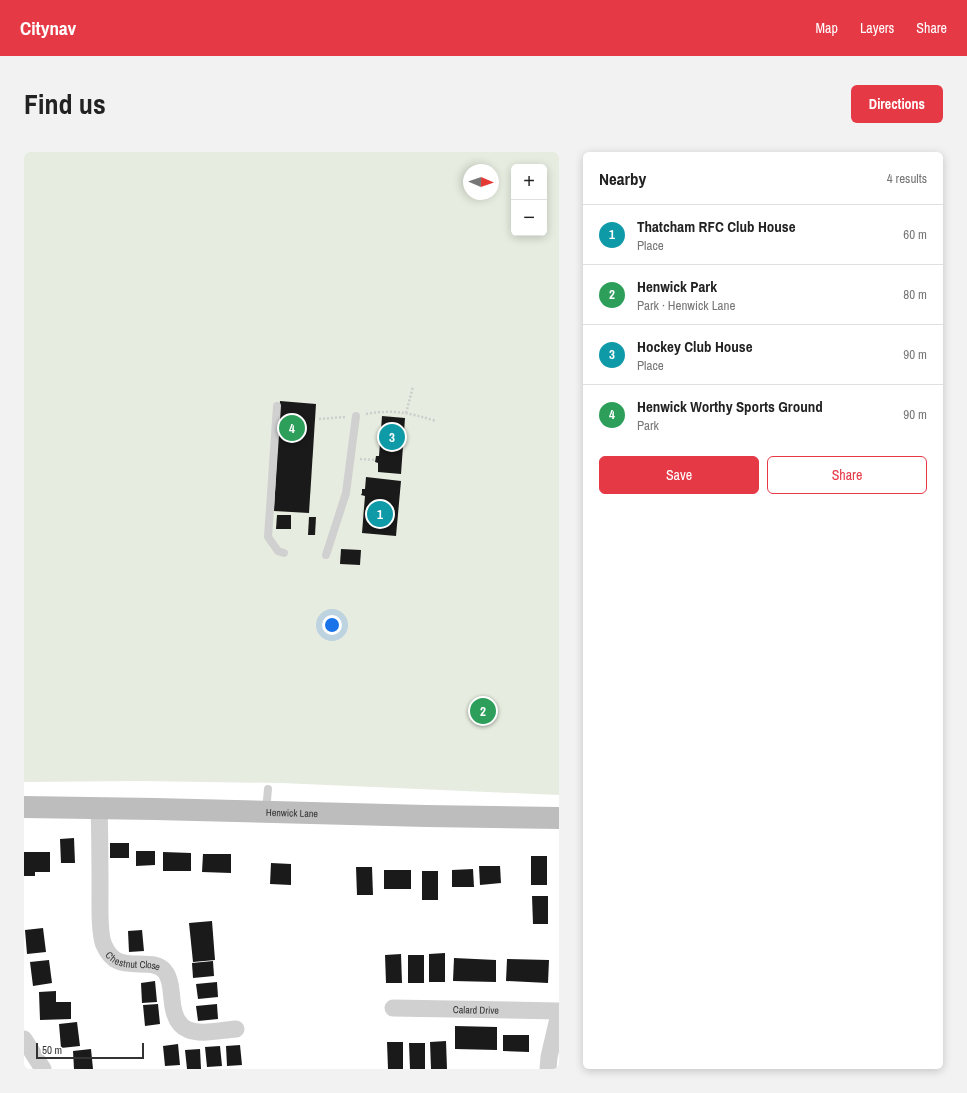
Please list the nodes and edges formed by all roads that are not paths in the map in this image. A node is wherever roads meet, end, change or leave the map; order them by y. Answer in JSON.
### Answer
{"nodes":[{"id":1,"x":277,"y":406,"type":"dead end"},
{"id":2,"x":356,"y":416,"type":"road end"},
{"id":3,"x":284,"y":553,"type":"dead end"},
{"id":4,"x":326,"y":556,"type":"dead end"},
{"id":5,"x":268,"y":789,"type":"dead end"},
{"id":6,"x":24,"y":808,"type":"edge"},
{"id":7,"x":99,"y":808,"type":"junction"},
{"id":8,"x":266,"y":811,"type":"junction"},
{"id":9,"x":559,"y":818,"type":"edge"},
{"id":10,"x":394,"y":1008,"type":"dead end"},
{"id":11,"x":559,"y":1011,"type":"edge"},
{"id":12,"x":559,"y":1014,"type":"edge"},
{"id":13,"x":236,"y":1029,"type":"dead end"},
{"id":14,"x":24,"y":1039,"type":"edge"},
{"id":15,"x":43,"y":1069,"type":"edge"},
{"id":16,"x":548,"y":1069,"type":"edge"}],
"edges":[{"from":1,"to":3,"type":"lane"},
{"from":2,"to":4,"type":"lane"},
{"from":5,"to":8,"type":"lane"},
{"from":6,"to":7,"type":"street","name":"Henwick Lane"},
{"from":7,"to":8,"type":"street","name":"Henwick Lane"},
{"from":7,"to":13,"type":"street","name":"Chestnut Close"},
{"from":8,"to":9,"type":"street","name":"Henwick Lane"},
{"from":10,"to":11,"type":"street","name":"Calard Drive"},
{"from":12,"to":16,"type":"street"},
{"from":14,"to":15,"type":"street"}]}
